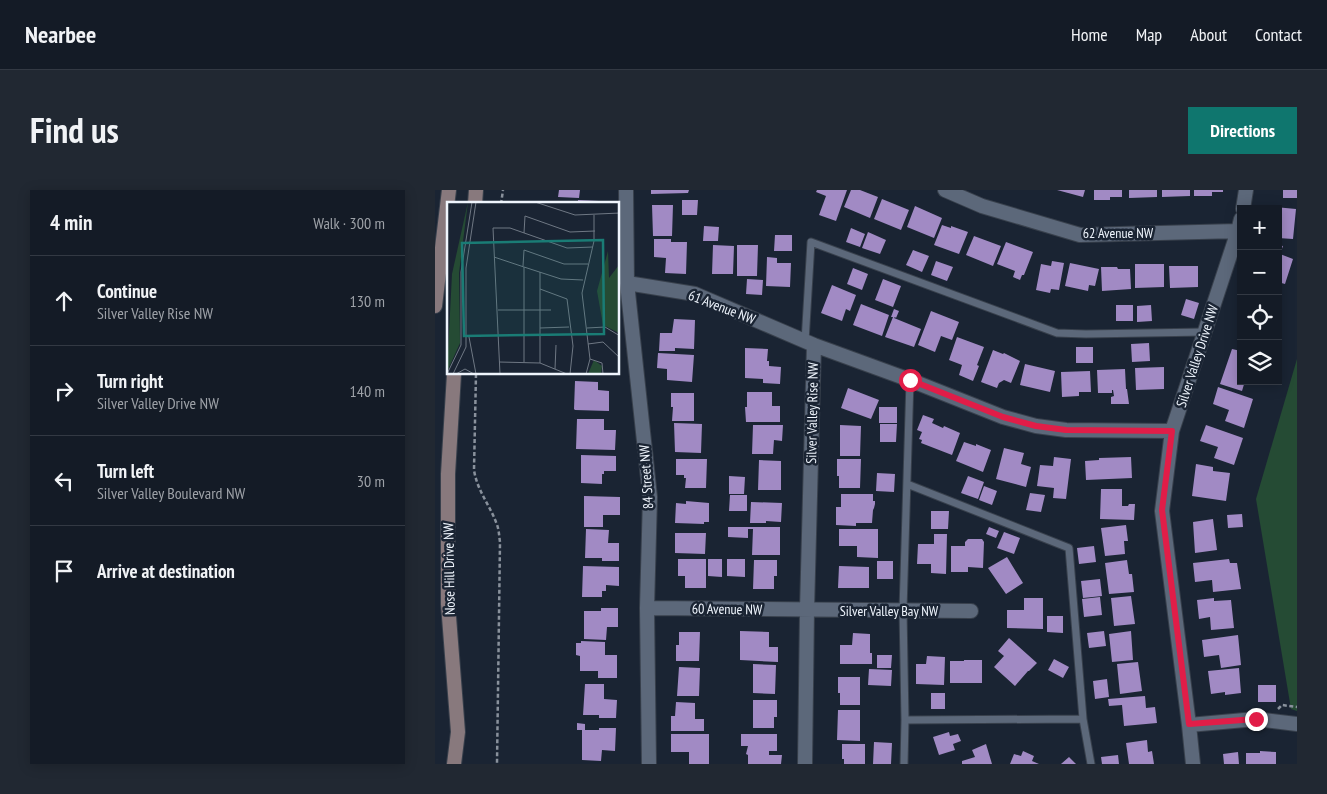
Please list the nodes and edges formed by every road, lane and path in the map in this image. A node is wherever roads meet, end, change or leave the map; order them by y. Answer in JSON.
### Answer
{"nodes":[{"id":1,"x":626,"y":190,"type":"edge"},
{"id":2,"x":945,"y":190,"type":"edge"},
{"id":3,"x":1246,"y":190,"type":"edge"},
{"id":4,"x":1244,"y":205,"type":"edge"},
{"id":5,"x":447,"y":207,"type":"edge"},
{"id":6,"x":1237,"y":225,"type":"edge"},
{"id":7,"x":1237,"y":231,"type":"edge"},
{"id":8,"x":627,"y":283,"type":"junction"},
{"id":9,"x":435,"y":306,"type":"edge"},
{"id":10,"x":1206,"y":332,"type":"junction"},
{"id":11,"x":809,"y":343,"type":"junction"},
{"id":12,"x":454,"y":375,"type":"edge"},
{"id":13,"x":476,"y":375,"type":"edge"},
{"id":14,"x":910,"y":380,"type":"junction"},
{"id":15,"x":1172,"y":431,"type":"junction"},
{"id":16,"x":907,"y":484,"type":"junction"},
{"id":17,"x":647,"y":608,"type":"junction"},
{"id":18,"x":807,"y":610,"type":"junction"},
{"id":19,"x":903,"y":610,"type":"junction"},
{"id":20,"x":971,"y":611,"type":"dead end"},
{"id":21,"x":1297,"y":707,"type":"edge"},
{"id":22,"x":1278,"y":710,"type":"dead end"},
{"id":23,"x":1083,"y":719,"type":"junction"},
{"id":24,"x":905,"y":720,"type":"junction"},
{"id":25,"x":1189,"y":724,"type":"junction"},
{"id":26,"x":1297,"y":724,"type":"edge"},
{"id":27,"x":458,"y":732,"type":"junction"},
{"id":28,"x":454,"y":764,"type":"edge"},
{"id":29,"x":465,"y":764,"type":"edge"},
{"id":30,"x":497,"y":764,"type":"edge"},
{"id":31,"x":649,"y":764,"type":"edge"},
{"id":32,"x":805,"y":764,"type":"edge"},
{"id":33,"x":903,"y":764,"type":"edge"},
{"id":34,"x":1091,"y":764,"type":"edge"},
{"id":35,"x":1193,"y":764,"type":"edge"}],
"edges":[{"from":1,"to":8,"type":"street","name":"84 Street NW"},
{"from":2,"to":6,"type":"street","name":"62 Avenue NW"},
{"from":3,"to":4,"type":"street"},
{"from":5,"to":9,"type":"main road"},
{"from":7,"to":10,"type":"street","name":"Silver Valley Drive NW"},
{"from":8,"to":11,"type":"street","name":"61 Avenue NW"},
{"from":8,"to":17,"type":"street","name":"84 Street NW"},
{"from":10,"to":11,"type":"lane"},
{"from":10,"to":15,"type":"street","name":"Silver Valley Drive NW"},
{"from":11,"to":14,"type":"street","name":"Silver Valley Rise NW"},
{"from":11,"to":18,"type":"street","name":"Silver Valley Rise NW"},
{"from":12,"to":27,"type":"main road","name":"Nose Hill Drive NW"},
{"from":13,"to":30,"type":"path"},
{"from":14,"to":15,"type":"street","name":"Silver Valley Rise NW"},
{"from":14,"to":16,"type":"lane"},
{"from":15,"to":25,"type":"street","name":"Silver Valley Drive NW"},
{"from":16,"to":19,"type":"lane"},
{"from":16,"to":23,"type":"lane"},
{"from":17,"to":18,"type":"street","name":"60 Avenue NW"},
{"from":17,"to":31,"type":"street","name":"84 Street NW"},
{"from":18,"to":19,"type":"street","name":"Silver Valley Bay NW"},
{"from":18,"to":32,"type":"street","name":"Silver Valley Rise NW"},
{"from":19,"to":20,"type":"street","name":"Silver Valley Bay NW"},
{"from":19,"to":24,"type":"lane"},
{"from":21,"to":22,"type":"path"},
{"from":23,"to":24,"type":"lane"},
{"from":23,"to":34,"type":"lane"},
{"from":24,"to":33,"type":"lane"},
{"from":25,"to":26,"type":"street"},
{"from":25,"to":35,"type":"street","name":"Silver Valley Drive NW"},
{"from":27,"to":28,"type":"main road","name":"Nose Hill Drive NW"},
{"from":27,"to":29,"type":"main road"}]}
